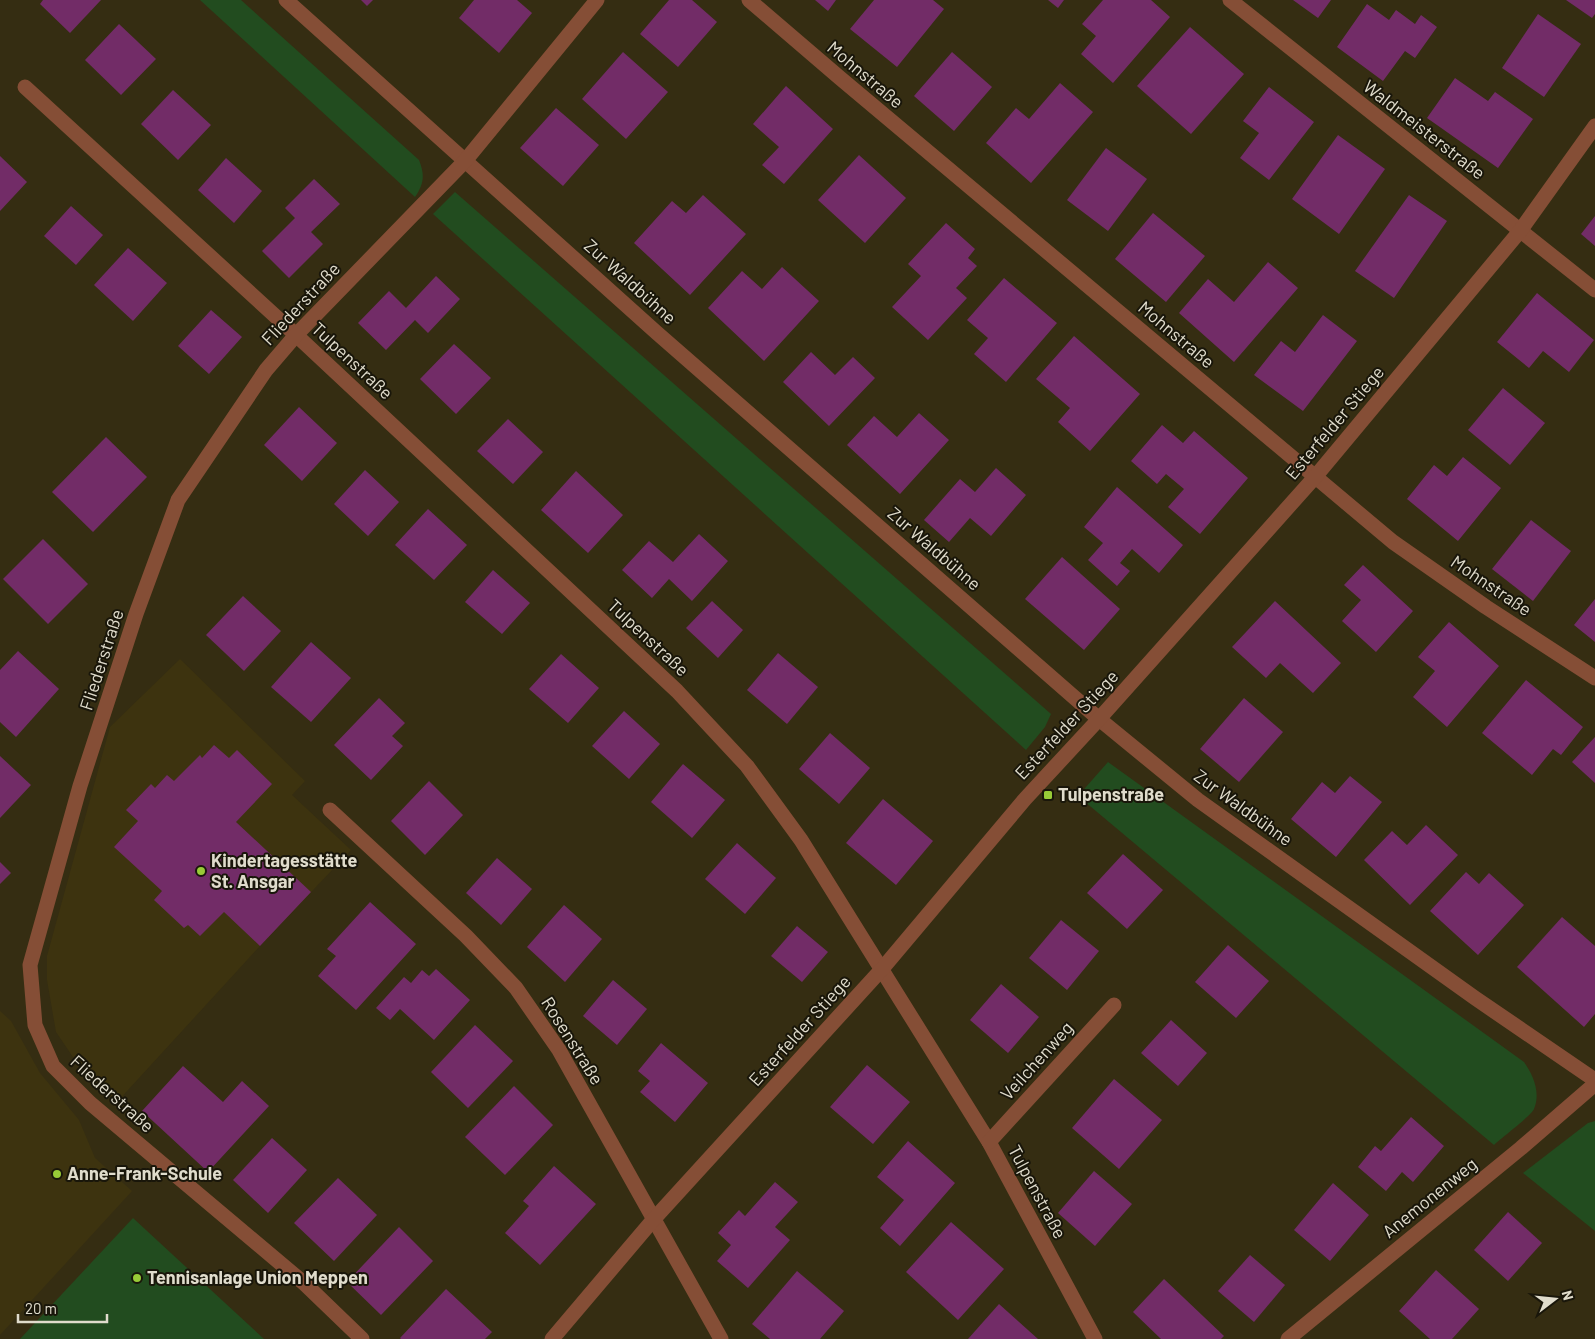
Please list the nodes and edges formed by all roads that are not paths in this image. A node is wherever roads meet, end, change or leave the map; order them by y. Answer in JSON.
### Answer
{"nodes":[{"id":1,"x":286,"y":0,"type":"edge"},
{"id":2,"x":597,"y":0,"type":"edge"},
{"id":3,"x":749,"y":0,"type":"edge"},
{"id":4,"x":1230,"y":0,"type":"edge"},
{"id":5,"x":24,"y":87,"type":"dead end"},
{"id":6,"x":1595,"y":126,"type":"edge"},
{"id":7,"x":465,"y":161,"type":"junction"},
{"id":8,"x":1520,"y":231,"type":"junction"},
{"id":9,"x":1595,"y":290,"type":"edge"},
{"id":10,"x":296,"y":335,"type":"junction"},
{"id":11,"x":1315,"y":476,"type":"junction"},
{"id":12,"x":1595,"y":678,"type":"edge"},
{"id":13,"x":1099,"y":719,"type":"junction"},
{"id":14,"x":330,"y":810,"type":"dead end"},
{"id":15,"x":882,"y":969,"type":"junction"},
{"id":16,"x":1114,"y":1005,"type":"dead end"},
{"id":17,"x":1595,"y":1080,"type":"edge"},
{"id":18,"x":1595,"y":1084,"type":"edge"},
{"id":19,"x":989,"y":1142,"type":"junction"},
{"id":20,"x":653,"y":1220,"type":"junction"},
{"id":21,"x":362,"y":1339,"type":"edge"},
{"id":22,"x":552,"y":1339,"type":"edge"},
{"id":23,"x":721,"y":1339,"type":"edge"},
{"id":24,"x":1094,"y":1339,"type":"edge"},
{"id":25,"x":1288,"y":1339,"type":"edge"}],
"edges":[{"from":1,"to":7,"type":"street","name":"Zur Waldbühne"},
{"from":2,"to":7,"type":"street","name":"Fliederstraße"},
{"from":3,"to":11,"type":"street","name":"Mohnstraße"},
{"from":4,"to":8,"type":"street","name":"Waldmeisterstraße"},
{"from":5,"to":10,"type":"street","name":"Tulpenstraße"},
{"from":6,"to":8,"type":"street","name":"Esterfelder Stiege"},
{"from":7,"to":10,"type":"street","name":"Fliederstraße"},
{"from":7,"to":13,"type":"street","name":"Zur Waldbühne"},
{"from":8,"to":9,"type":"street","name":"Waldmeisterstraße"},
{"from":8,"to":11,"type":"street","name":"Esterfelder Stiege"},
{"from":10,"to":15,"type":"street","name":"Tulpenstraße"},
{"from":10,"to":21,"type":"street","name":"Fliederstraße"},
{"from":11,"to":12,"type":"street","name":"Mohnstraße"},
{"from":11,"to":13,"type":"street","name":"Esterfelder Stiege"},
{"from":13,"to":15,"type":"street","name":"Esterfelder Stiege"},
{"from":13,"to":17,"type":"street","name":"Zur Waldbühne"},
{"from":14,"to":20,"type":"street","name":"Rosenstraße"},
{"from":15,"to":19,"type":"street","name":"Tulpenstraße"},
{"from":15,"to":20,"type":"street","name":"Esterfelder Stiege"},
{"from":16,"to":19,"type":"street","name":"Veilchenweg"},
{"from":18,"to":25,"type":"street","name":"Anemonenweg"},
{"from":19,"to":24,"type":"street","name":"Tulpenstraße"},
{"from":20,"to":22,"type":"street","name":"Esterfelder Stiege"},
{"from":20,"to":23,"type":"street","name":"Rosenstraße"}]}
